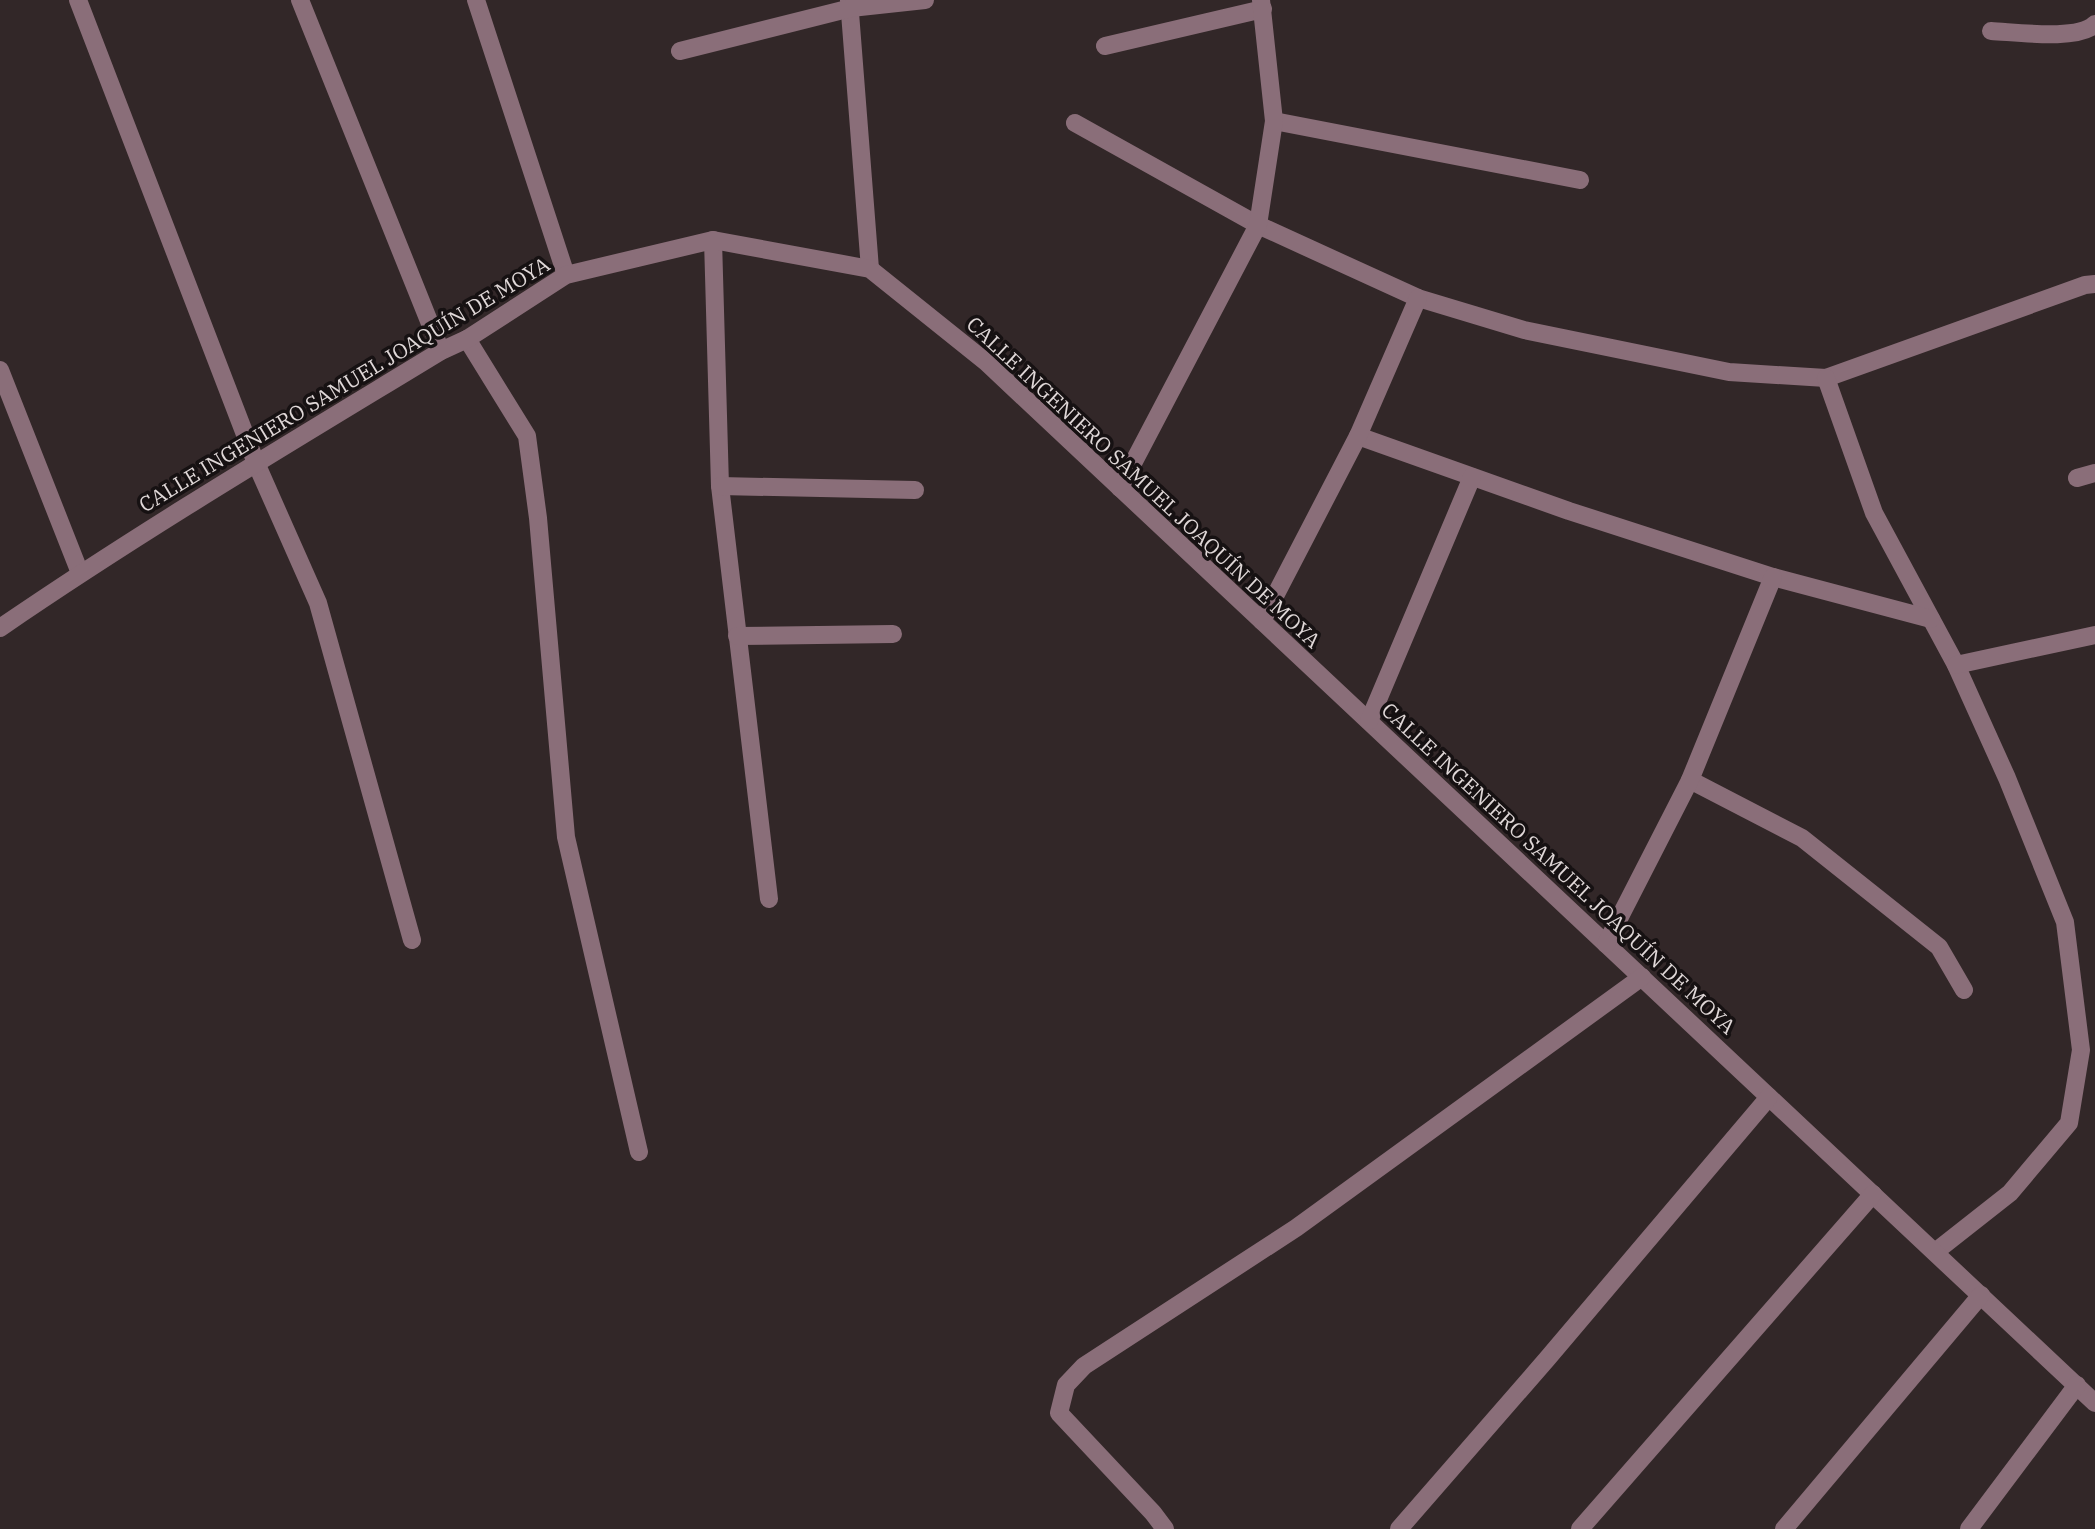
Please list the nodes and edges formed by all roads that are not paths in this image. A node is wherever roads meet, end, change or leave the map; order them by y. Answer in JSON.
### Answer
{"nodes":[{"id":1,"x":78,"y":0,"type":"edge"},
{"id":2,"x":300,"y":0,"type":"edge"},
{"id":3,"x":476,"y":0,"type":"edge"},
{"id":4,"x":925,"y":0,"type":"edge"},
{"id":5,"x":850,"y":4,"type":"edge"},
{"id":6,"x":1262,"y":5,"type":"edge"},
{"id":7,"x":2095,"y":24,"type":"edge"},
{"id":8,"x":1991,"y":31,"type":"dead end"},
{"id":9,"x":1105,"y":46,"type":"dead end"},
{"id":10,"x":680,"y":51,"type":"dead end"},
{"id":11,"x":1274,"y":121,"type":"junction"},
{"id":12,"x":1075,"y":122,"type":"dead end"},
{"id":13,"x":1580,"y":180,"type":"dead end"},
{"id":14,"x":1258,"y":225,"type":"junction"},
{"id":15,"x":713,"y":240,"type":"junction"},
{"id":16,"x":870,"y":269,"type":"junction"},
{"id":17,"x":566,"y":275,"type":"junction"},
{"id":18,"x":2095,"y":284,"type":"edge"},
{"id":19,"x":1418,"y":298,"type":"junction"},
{"id":20,"x":467,"y":339,"type":"junction"},
{"id":21,"x":441,"y":351,"type":"junction"},
{"id":22,"x":0,"y":370,"type":"edge"},
{"id":23,"x":1826,"y":378,"type":"junction"},
{"id":24,"x":1358,"y":436,"type":"junction"},
{"id":25,"x":256,"y":463,"type":"junction"},
{"id":26,"x":2095,"y":473,"type":"edge"},
{"id":27,"x":1472,"y":477,"type":"junction"},
{"id":28,"x":2077,"y":478,"type":"dead end"},
{"id":29,"x":720,"y":486,"type":"junction"},
{"id":30,"x":1120,"y":488,"type":"junction"},
{"id":31,"x":915,"y":490,"type":"dead end"},
{"id":32,"x":80,"y":573,"type":"junction"},
{"id":33,"x":1773,"y":577,"type":"junction"},
{"id":34,"x":1931,"y":619,"type":"junction"},
{"id":35,"x":1262,"y":621,"type":"junction"},
{"id":36,"x":0,"y":628,"type":"edge"},
{"id":37,"x":893,"y":634,"type":"dead end"},
{"id":38,"x":2095,"y":635,"type":"edge"},
{"id":39,"x":737,"y":636,"type":"junction"},
{"id":40,"x":1956,"y":665,"type":"junction"},
{"id":41,"x":1369,"y":721,"type":"junction"},
{"id":42,"x":1690,"y":779,"type":"junction"},
{"id":43,"x":769,"y":899,"type":"dead end"},
{"id":44,"x":412,"y":940,"type":"dead end"},
{"id":45,"x":1606,"y":944,"type":"junction"},
{"id":46,"x":1642,"y":977,"type":"junction"},
{"id":47,"x":1964,"y":990,"type":"dead end"},
{"id":48,"x":1769,"y":1097,"type":"junction"},
{"id":49,"x":639,"y":1152,"type":"dead end"},
{"id":50,"x":1873,"y":1194,"type":"junction"},
{"id":51,"x":1935,"y":1252,"type":"junction"},
{"id":52,"x":1981,"y":1295,"type":"junction"},
{"id":53,"x":2077,"y":1385,"type":"junction"},
{"id":54,"x":2095,"y":1403,"type":"edge"},
{"id":55,"x":1165,"y":1529,"type":"edge"},
{"id":56,"x":1399,"y":1529,"type":"edge"},
{"id":57,"x":1580,"y":1529,"type":"edge"},
{"id":58,"x":1784,"y":1529,"type":"edge"},
{"id":59,"x":1969,"y":1529,"type":"edge"}],
"edges":[{"from":1,"to":25,"type":"street"},
{"from":2,"to":21,"type":"street"},
{"from":3,"to":17,"type":"street"},
{"from":4,"to":5,"type":"street"},
{"from":5,"to":10,"type":"street"},
{"from":5,"to":16,"type":"street"},
{"from":6,"to":9,"type":"street"},
{"from":6,"to":11,"type":"street"},
{"from":7,"to":8,"type":"street"},
{"from":11,"to":13,"type":"street"},
{"from":11,"to":14,"type":"street"},
{"from":12,"to":14,"type":"street"},
{"from":14,"to":19,"type":"street"},
{"from":14,"to":30,"type":"street"},
{"from":15,"to":16,"type":"street","name":"CALLE INGENIERO SAMUEL JOAQUÍN DE MOYA"},
{"from":15,"to":17,"type":"street","name":"CALLE INGENIERO SAMUEL JOAQUÍN DE MOYA"},
{"from":15,"to":29,"type":"street"},
{"from":16,"to":30,"type":"street","name":"CALLE INGENIERO SAMUEL JOAQUÍN DE MOYA"},
{"from":17,"to":20,"type":"street","name":"CALLE INGENIERO SAMUEL JOAQUÍN DE MOYA"},
{"from":18,"to":23,"type":"street"},
{"from":19,"to":23,"type":"street"},
{"from":19,"to":24,"type":"street"},
{"from":20,"to":21,"type":"street","name":"CALLE INGENIERO SAMUEL JOAQUÍN DE MOYA"},
{"from":20,"to":49,"type":"street"},
{"from":21,"to":25,"type":"street","name":"CALLE INGENIERO SAMUEL JOAQUÍN DE MOYA"},
{"from":22,"to":32,"type":"street"},
{"from":23,"to":34,"type":"street"},
{"from":24,"to":27,"type":"street"},
{"from":24,"to":35,"type":"street"},
{"from":25,"to":32,"type":"street","name":"CALLE INGENIERO SAMUEL JOAQUÍN DE MOYA"},
{"from":25,"to":44,"type":"street"},
{"from":26,"to":28,"type":"street"},
{"from":27,"to":33,"type":"street"},
{"from":27,"to":41,"type":"street"},
{"from":29,"to":31,"type":"street"},
{"from":29,"to":39,"type":"street"},
{"from":30,"to":35,"type":"street","name":"CALLE INGENIERO SAMUEL JOAQUÍN DE MOYA"},
{"from":32,"to":36,"type":"street","name":"CALLE INGENIERO SAMUEL JOAQUÍN DE MOYA"},
{"from":33,"to":34,"type":"street"},
{"from":33,"to":42,"type":"street"},
{"from":34,"to":40,"type":"street"},
{"from":35,"to":41,"type":"street","name":"CALLE INGENIERO SAMUEL JOAQUÍN DE MOYA"},
{"from":37,"to":39,"type":"street"},
{"from":38,"to":40,"type":"street"},
{"from":39,"to":43,"type":"street"},
{"from":40,"to":51,"type":"street"},
{"from":41,"to":45,"type":"street","name":"CALLE INGENIERO SAMUEL JOAQUÍN DE MOYA"},
{"from":42,"to":45,"type":"street"},
{"from":42,"to":47,"type":"street"},
{"from":45,"to":46,"type":"street","name":"CALLE INGENIERO SAMUEL JOAQUÍN DE MOYA"},
{"from":46,"to":48,"type":"street","name":"CALLE INGENIERO SAMUEL JOAQUÍN DE MOYA"},
{"from":46,"to":55,"type":"street"},
{"from":48,"to":50,"type":"street","name":"CALLE INGENIERO SAMUEL JOAQUÍN DE MOYA"},
{"from":48,"to":56,"type":"street"},
{"from":50,"to":51,"type":"street","name":"CALLE INGENIERO SAMUEL JOAQUÍN DE MOYA"},
{"from":50,"to":57,"type":"street"},
{"from":51,"to":52,"type":"street","name":"CALLE INGENIERO SAMUEL JOAQUÍN DE MOYA"},
{"from":52,"to":53,"type":"street","name":"CALLE INGENIERO SAMUEL JOAQUÍN DE MOYA"},
{"from":52,"to":58,"type":"street"},
{"from":53,"to":54,"type":"street","name":"CALLE INGENIERO SAMUEL JOAQUÍN DE MOYA"},
{"from":53,"to":59,"type":"street"}]}
